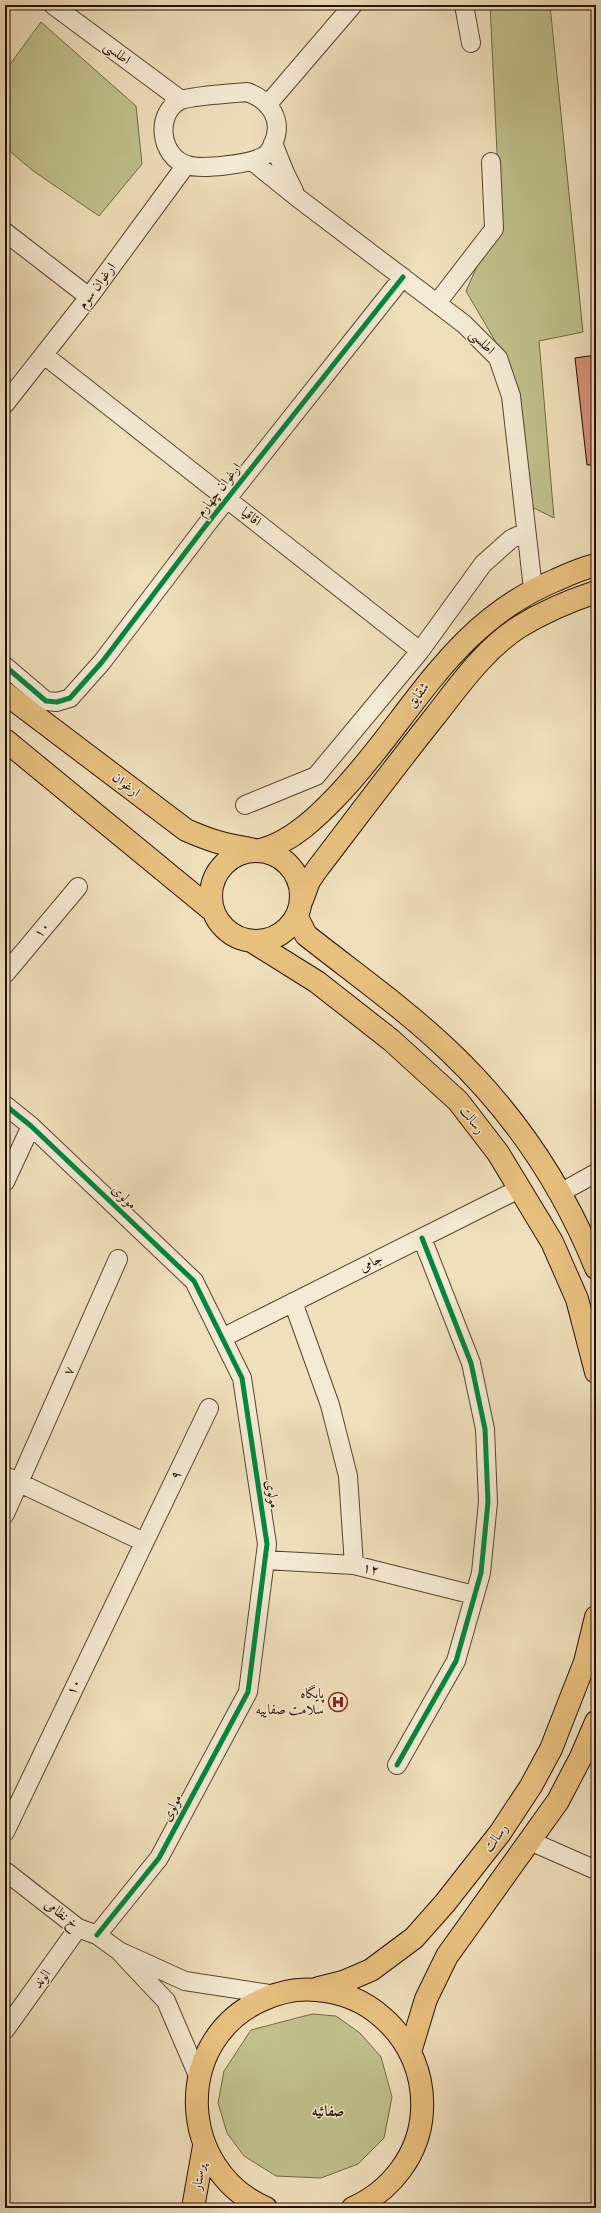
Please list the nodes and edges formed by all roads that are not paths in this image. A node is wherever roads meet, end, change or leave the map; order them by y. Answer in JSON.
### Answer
{"nodes":[{"id":1,"x":53,"y":5,"type":"edge"},
{"id":2,"x":353,"y":5,"type":"edge"},
{"id":3,"x":464,"y":5,"type":"edge"},
{"id":4,"x":471,"y":43,"type":"dead end"},
{"id":5,"x":182,"y":100,"type":"junction"},
{"id":6,"x":268,"y":104,"type":"junction"},
{"id":7,"x":273,"y":143,"type":"junction"},
{"id":8,"x":252,"y":161,"type":"junction"},
{"id":9,"x":491,"y":162,"type":"dead end"},
{"id":10,"x":186,"y":165,"type":"junction"},
{"id":11,"x":298,"y":198,"type":"junction"},
{"id":12,"x":5,"y":232,"type":"edge"},
{"id":13,"x":403,"y":277,"type":"junction"},
{"id":14,"x":89,"y":298,"type":"junction"},
{"id":15,"x":437,"y":303,"type":"junction"},
{"id":16,"x":44,"y":355,"type":"junction"},
{"id":17,"x":5,"y":404,"type":"edge"},
{"id":18,"x":227,"y":498,"type":"junction"},
{"id":19,"x":526,"y":532,"type":"junction"},
{"id":20,"x":596,"y":565,"type":"edge"},
{"id":21,"x":533,"y":589,"type":"junction"},
{"id":22,"x":596,"y":592,"type":"edge"},
{"id":23,"x":420,"y":650,"type":"junction"},
{"id":24,"x":5,"y":666,"type":"edge"},
{"id":25,"x":5,"y":693,"type":"edge"},
{"id":26,"x":8,"y":748,"type":"edge"},
{"id":27,"x":245,"y":805,"type":"dead end"},
{"id":28,"x":260,"y":850,"type":"junction"},
{"id":29,"x":78,"y":887,"type":"dead end"},
{"id":30,"x":300,"y":909,"type":"junction"},
{"id":31,"x":213,"y":911,"type":"junction"},
{"id":32,"x":253,"y":942,"type":"junction"},
{"id":33,"x":5,"y":974,"type":"edge"},
{"id":34,"x":5,"y":1105,"type":"edge"},
{"id":35,"x":31,"y":1126,"type":"junction"},
{"id":36,"x":596,"y":1173,"type":"edge"},
{"id":37,"x":5,"y":1182,"type":"edge"},
{"id":38,"x":521,"y":1188,"type":"junction"},
{"id":39,"x":560,"y":1193,"type":"junction"},
{"id":40,"x":422,"y":1238,"type":"junction"},
{"id":41,"x":118,"y":1259,"type":"dead end"},
{"id":42,"x":596,"y":1268,"type":"edge"},
{"id":43,"x":293,"y":1302,"type":"junction"},
{"id":44,"x":222,"y":1338,"type":"junction"},
{"id":45,"x":596,"y":1372,"type":"edge"},
{"id":46,"x":208,"y":1408,"type":"dead end"},
{"id":47,"x":12,"y":1479,"type":"edge"},
{"id":48,"x":5,"y":1514,"type":"edge"},
{"id":49,"x":144,"y":1542,"type":"junction"},
{"id":50,"x":266,"y":1560,"type":"junction"},
{"id":51,"x":354,"y":1565,"type":"junction"},
{"id":52,"x":474,"y":1595,"type":"junction"},
{"id":53,"x":596,"y":1617,"type":"edge"},
{"id":54,"x":596,"y":1722,"type":"edge"},
{"id":55,"x":398,"y":1765,"type":"dead end"},
{"id":56,"x":5,"y":1832,"type":"edge"},
{"id":57,"x":530,"y":1841,"type":"junction"},
{"id":58,"x":596,"y":1870,"type":"edge"},
{"id":59,"x":5,"y":1871,"type":"edge"},
{"id":60,"x":78,"y":1928,"type":"junction"},
{"id":61,"x":98,"y":1935,"type":"junction"},
{"id":62,"x":119,"y":1951,"type":"junction"},
{"id":63,"x":313,"y":1990,"type":"junction"},
{"id":64,"x":276,"y":1995,"type":"junction"},
{"id":65,"x":5,"y":2030,"type":"edge"},
{"id":66,"x":410,"y":2052,"type":"junction"},
{"id":67,"x":199,"y":2078,"type":"junction"},
{"id":68,"x":204,"y":2146,"type":"junction"},
{"id":69,"x":193,"y":2208,"type":"edge"},
{"id":70,"x":266,"y":2208,"type":"edge"},
{"id":71,"x":353,"y":2208,"type":"edge"}],
"edges":[{"from":1,"to":5,"type":"street","name":"اطلسی"},
{"from":2,"to":6,"type":"street"},
{"from":3,"to":4,"type":"street"},
{"from":5,"to":6,"type":"street"},
{"from":5,"to":10,"type":"street"},
{"from":6,"to":7,"type":"street"},
{"from":7,"to":8,"type":"street"},
{"from":7,"to":11,"type":"street"},
{"from":8,"to":10,"type":"street"},
{"from":8,"to":11,"type":"street","name":"اطلسی"},
{"from":9,"to":15,"type":"street"},
{"from":10,"to":14,"type":"street","name":"ارغوان سوم"},
{"from":11,"to":13,"type":"street","name":"اطلسی"},
{"from":12,"to":14,"type":"street"},
{"from":13,"to":15,"type":"street","name":"اطلسی"},
{"from":13,"to":18,"type":"street","name":"ارغوان چهارم"},
{"from":14,"to":16,"type":"street","name":"ارغوان سوم"},
{"from":15,"to":19,"type":"street","name":"اطلسی"},
{"from":16,"to":17,"type":"street","name":"ارغوان سوم"},
{"from":16,"to":18,"type":"street","name":"اقاقیا"},
{"from":18,"to":23,"type":"street","name":"اقاقیا"},
{"from":18,"to":24,"type":"street","name":"ارغوان چهارم"},
{"from":19,"to":21,"type":"street","name":"اطلسی"},
{"from":19,"to":23,"type":"street"},
{"from":20,"to":21,"type":"main road","name":"شقایق"},
{"from":21,"to":28,"type":"main road","name":"شقایق"},
{"from":22,"to":30,"type":"main road","name":"شقایق"},
{"from":23,"to":27,"type":"street"},
{"from":25,"to":28,"type":"main road","name":"ارغوان"},
{"from":26,"to":31,"type":"main road"},
{"from":28,"to":30,"type":"main road"},
{"from":28,"to":31,"type":"main road"},
{"from":29,"to":33,"type":"street","name":"۱۰"},
{"from":30,"to":32,"type":"main road"},
{"from":30,"to":39,"type":"main road"},
{"from":31,"to":32,"type":"main road"},
{"from":32,"to":38,"type":"main road","name":"رسالت"},
{"from":34,"to":35,"type":"street","name":"مولوی"},
{"from":35,"to":37,"type":"street"},
{"from":35,"to":44,"type":"street","name":"مولوی"},
{"from":36,"to":39,"type":"street"},
{"from":38,"to":40,"type":"street","name":"جامی"},
{"from":38,"to":45,"type":"main road","name":"رسالت"},
{"from":39,"to":42,"type":"main road"},
{"from":40,"to":43,"type":"street","name":"جامی"},
{"from":40,"to":52,"type":"street"},
{"from":41,"to":47,"type":"street","name":"۷"},
{"from":43,"to":44,"type":"street","name":"جامی"},
{"from":43,"to":51,"type":"street"},
{"from":44,"to":50,"type":"street","name":"مولوی"},
{"from":46,"to":49,"type":"street","name":"۹"},
{"from":47,"to":48,"type":"street","name":"۷"},
{"from":47,"to":49,"type":"street"},
{"from":49,"to":56,"type":"street","name":"۱۰"},
{"from":50,"to":51,"type":"street","name":"۱۲"},
{"from":50,"to":61,"type":"street","name":"مولوی"},
{"from":51,"to":52,"type":"street","name":"۱۲"},
{"from":52,"to":55,"type":"street"},
{"from":53,"to":63,"type":"main road","name":"رسالت"},
{"from":54,"to":57,"type":"main road","name":"رسالت"},
{"from":57,"to":58,"type":"street"},
{"from":57,"to":66,"type":"main road","name":"رسالت"},
{"from":59,"to":60,"type":"street","name":"خ نظامی"},
{"from":60,"to":61,"type":"street","name":"خ نظامی"},
{"from":60,"to":65,"type":"street","name":"الوند"},
{"from":61,"to":62,"type":"street","name":"خ نظامی"},
{"from":62,"to":64,"type":"street"},
{"from":62,"to":67,"type":"street"},
{"from":63,"to":64,"type":"main road"},
{"from":63,"to":66,"type":"main road"},
{"from":64,"to":67,"type":"main road"},
{"from":66,"to":71,"type":"main road"},
{"from":67,"to":68,"type":"main road"},
{"from":68,"to":69,"type":"main road","name":"پرستار"},
{"from":68,"to":70,"type":"main road"}]}
